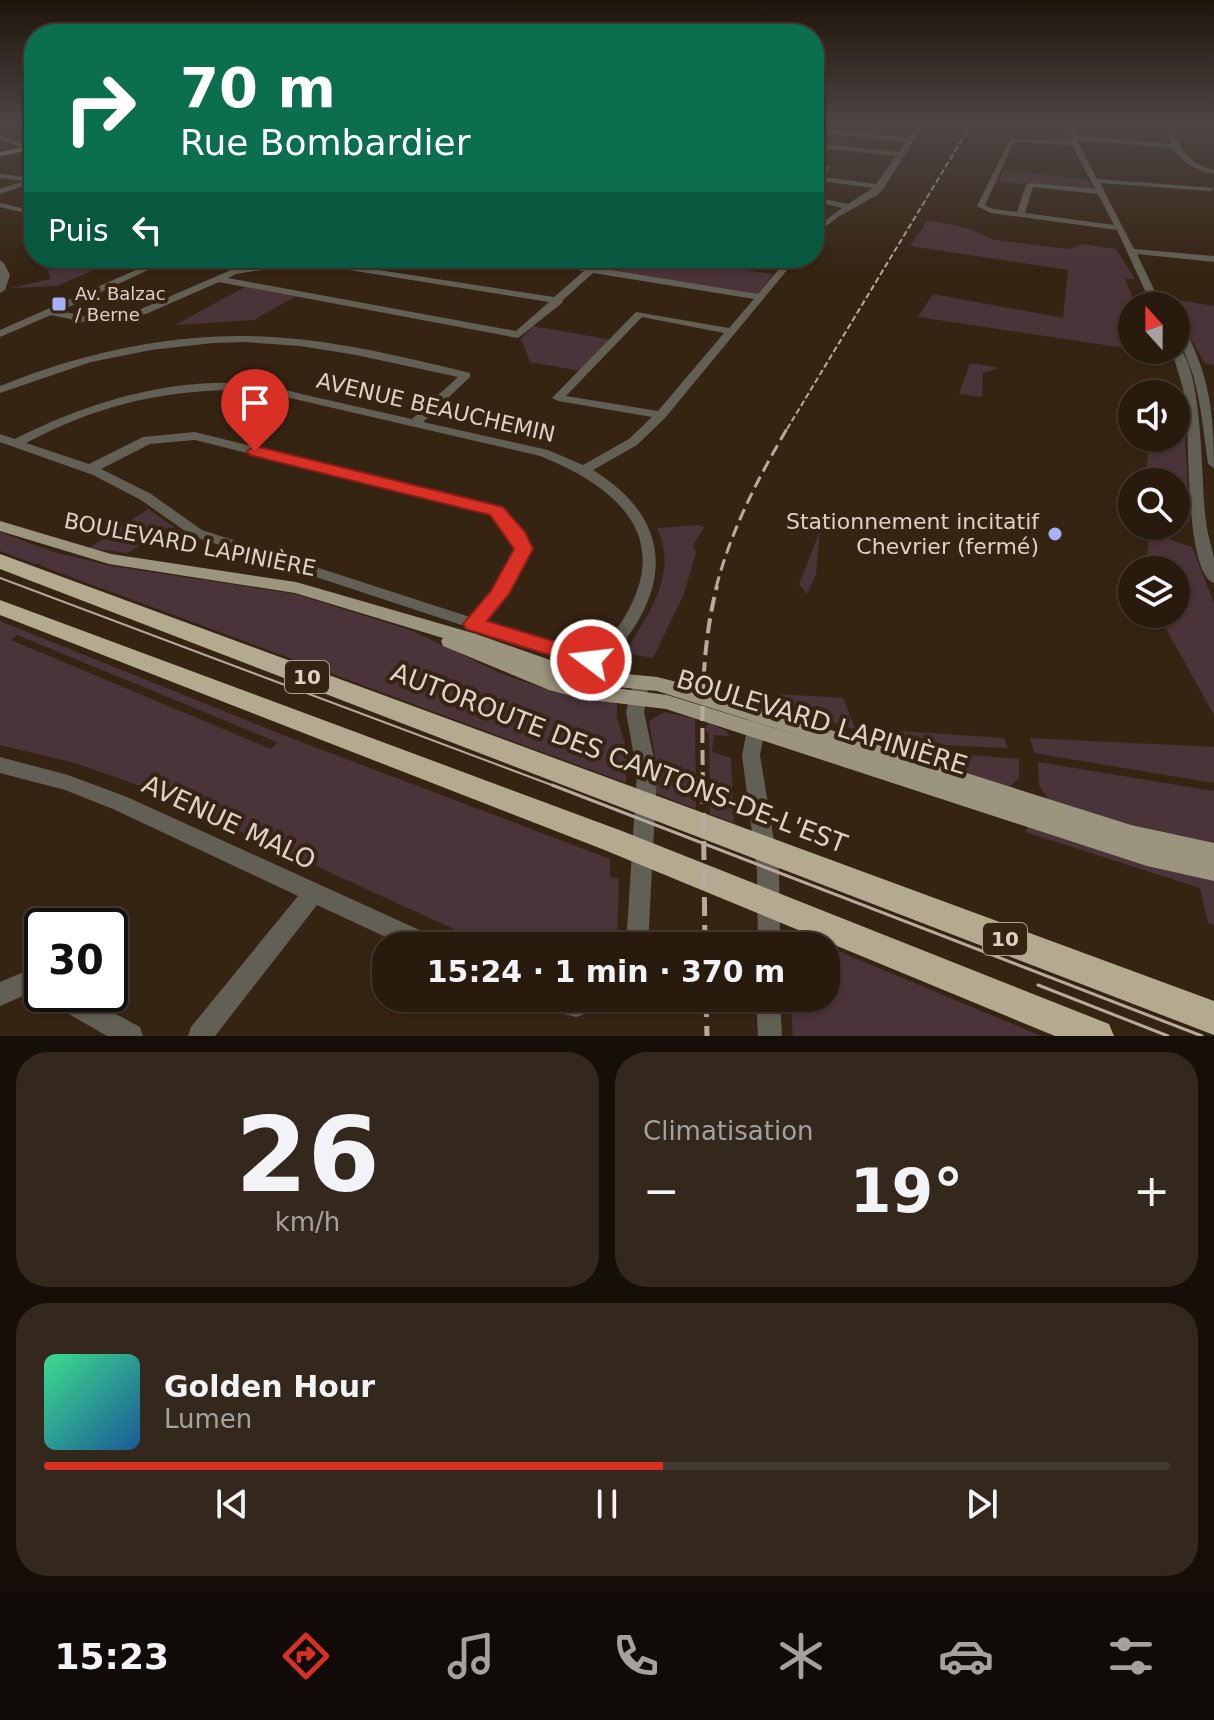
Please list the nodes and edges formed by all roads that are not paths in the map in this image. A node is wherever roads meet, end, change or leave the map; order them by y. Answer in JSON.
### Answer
{"nodes":[{"id":1,"x":882,"y":171,"type":"edge"},
{"id":2,"x":997,"y":171,"type":"edge"},
{"id":3,"x":1090,"y":171,"type":"edge"},
{"id":4,"x":1214,"y":172,"type":"edge"},
{"id":5,"x":0,"y":176,"type":"edge"},
{"id":6,"x":24,"y":179,"type":"edge"},
{"id":7,"x":824,"y":179,"type":"edge"},
{"id":8,"x":1096,"y":181,"type":"junction"},
{"id":9,"x":24,"y":184,"type":"edge"},
{"id":10,"x":880,"y":187,"type":"junction"},
{"id":11,"x":1212,"y":191,"type":"edge"},
{"id":12,"x":0,"y":192,"type":"edge"},
{"id":13,"x":1102,"y":192,"type":"junction"},
{"id":14,"x":824,"y":201,"type":"edge"},
{"id":15,"x":0,"y":205,"type":"edge"},
{"id":16,"x":849,"y":207,"type":"junction"},
{"id":17,"x":24,"y":211,"type":"edge"},
{"id":18,"x":1020,"y":215,"type":"junction"},
{"id":19,"x":824,"y":226,"type":"edge"},
{"id":20,"x":1120,"y":228,"type":"junction"},
{"id":21,"x":1132,"y":251,"type":"junction"},
{"id":22,"x":1214,"y":259,"type":"edge"},
{"id":23,"x":0,"y":263,"type":"edge"},
{"id":24,"x":148,"y":268,"type":"edge"},
{"id":25,"x":248,"y":268,"type":"edge"},
{"id":26,"x":355,"y":268,"type":"edge"},
{"id":27,"x":586,"y":268,"type":"edge"},
{"id":28,"x":785,"y":268,"type":"edge"},
{"id":29,"x":592,"y":269,"type":"junction"},
{"id":30,"x":218,"y":278,"type":"junction"},
{"id":31,"x":0,"y":290,"type":"edge"},
{"id":32,"x":1153,"y":292,"type":"edge"},
{"id":33,"x":760,"y":297,"type":"junction"},
{"id":34,"x":559,"y":301,"type":"junction"},
{"id":35,"x":50,"y":312,"type":"junction"},
{"id":36,"x":729,"y":331,"type":"junction"},
{"id":37,"x":0,"y":334,"type":"edge"},
{"id":38,"x":1190,"y":348,"type":"edge"},
{"id":39,"x":1181,"y":364,"type":"edge"},
{"id":40,"x":0,"y":390,"type":"edge"},
{"id":41,"x":661,"y":415,"type":"junction"},
{"id":42,"x":414,"y":424,"type":"junction"},
{"id":43,"x":0,"y":438,"type":"edge"},
{"id":44,"x":16,"y":443,"type":"junction"},
{"id":45,"x":1214,"y":464,"type":"edge"},
{"id":46,"x":90,"y":469,"type":"junction"},
{"id":47,"x":585,"y":469,"type":"junction"},
{"id":48,"x":0,"y":526,"type":"edge"},
{"id":49,"x":1207,"y":538,"type":"edge"},
{"id":50,"x":0,"y":561,"type":"edge"},
{"id":51,"x":1214,"y":578,"type":"edge"},
{"id":52,"x":0,"y":607,"type":"edge"},
{"id":53,"x":473,"y":624,"type":"junction"},
{"id":54,"x":639,"y":689,"type":"junction"},
{"id":55,"x":757,"y":723,"type":"junction"},
{"id":56,"x":0,"y":765,"type":"edge"},
{"id":57,"x":1214,"y":853,"type":"edge"},
{"id":58,"x":1214,"y":870,"type":"edge"},
{"id":59,"x":314,"y":892,"type":"junction"},
{"id":60,"x":399,"y":932,"type":"edge"},
{"id":61,"x":638,"y":932,"type":"edge"},
{"id":62,"x":769,"y":932,"type":"edge"},
{"id":63,"x":24,"y":983,"type":"edge"},
{"id":64,"x":0,"y":994,"type":"edge"},
{"id":65,"x":88,"y":1012,"type":"edge"},
{"id":66,"x":769,"y":1012,"type":"edge"},
{"id":67,"x":1214,"y":1018,"type":"edge"},
{"id":68,"x":131,"y":1036,"type":"edge"},
{"id":69,"x":200,"y":1036,"type":"edge"},
{"id":70,"x":770,"y":1036,"type":"edge"},
{"id":71,"x":1097,"y":1036,"type":"edge"}],
"edges":[{"from":1,"to":10,"type":"street"},
{"from":2,"to":18,"type":"street"},
{"from":3,"to":8,"type":"street"},
{"from":4,"to":11,"type":"street"},
{"from":5,"to":6,"type":"street"},
{"from":7,"to":10,"type":"street"},
{"from":8,"to":11,"type":"street"},
{"from":8,"to":13,"type":"street"},
{"from":9,"to":12,"type":"street"},
{"from":10,"to":16,"type":"street"},
{"from":13,"to":18,"type":"street"},
{"from":13,"to":20,"type":"street"},
{"from":14,"to":16,"type":"street"},
{"from":15,"to":17,"type":"street"},
{"from":16,"to":19,"type":"street"},
{"from":18,"to":20,"type":"street"},
{"from":20,"to":21,"type":"street"},
{"from":21,"to":22,"type":"street"},
{"from":21,"to":32,"type":"street"},
{"from":23,"to":31,"type":"street"},
{"from":24,"to":35,"type":"street"},
{"from":25,"to":30,"type":"street"},
{"from":26,"to":34,"type":"street"},
{"from":27,"to":29,"type":"street"},
{"from":28,"to":33,"type":"street"},
{"from":29,"to":33,"type":"street"},
{"from":29,"to":34,"type":"street"},
{"from":30,"to":34,"type":"street"},
{"from":30,"to":35,"type":"street"},
{"from":33,"to":36,"type":"street"},
{"from":35,"to":37,"type":"street"},
{"from":36,"to":41,"type":"street"},
{"from":36,"to":41,"type":"street"},
{"from":38,"to":45,"type":"street"},
{"from":39,"to":49,"type":"street"},
{"from":40,"to":42,"type":"street"},
{"from":41,"to":47,"type":"street"},
{"from":42,"to":44,"type":"street","name":"AVENUE BEAUCHEMIN"},
{"from":42,"to":47,"type":"street","name":"AVENUE BEAUCHEMIN"},
{"from":43,"to":44,"type":"street"},
{"from":44,"to":46,"type":"street"},
{"from":46,"to":53,"type":"street"},
{"from":46,"to":53,"type":"street"},
{"from":47,"to":53,"type":"street","name":"AVENUE BEAUCHEMIN"},
{"from":48,"to":54,"type":"main road","name":"BOULEVARD LAPINIÈRE"},
{"from":49,"to":51,"type":"street"},
{"from":50,"to":67,"type":"highway","name":"AUTOROUTE DES CANTONS-DE-L'EST","number":"10"},
{"from":52,"to":71,"type":"highway","number":"10"},
{"from":54,"to":55,"type":"main road","name":"BOULEVARD LAPINIÈRE"},
{"from":54,"to":61,"type":"street"},
{"from":55,"to":57,"type":"main road","name":"BOULEVARD LAPINIÈRE"},
{"from":55,"to":58,"type":"main road","name":"BOULEVARD LAPINIÈRE"},
{"from":55,"to":62,"type":"street"},
{"from":56,"to":59,"type":"street","name":"AVENUE MALO"},
{"from":59,"to":60,"type":"street","name":"AVENUE MALO"},
{"from":59,"to":69,"type":"street"},
{"from":63,"to":64,"type":"street"},
{"from":65,"to":68,"type":"street"},
{"from":66,"to":70,"type":"street"}]}
